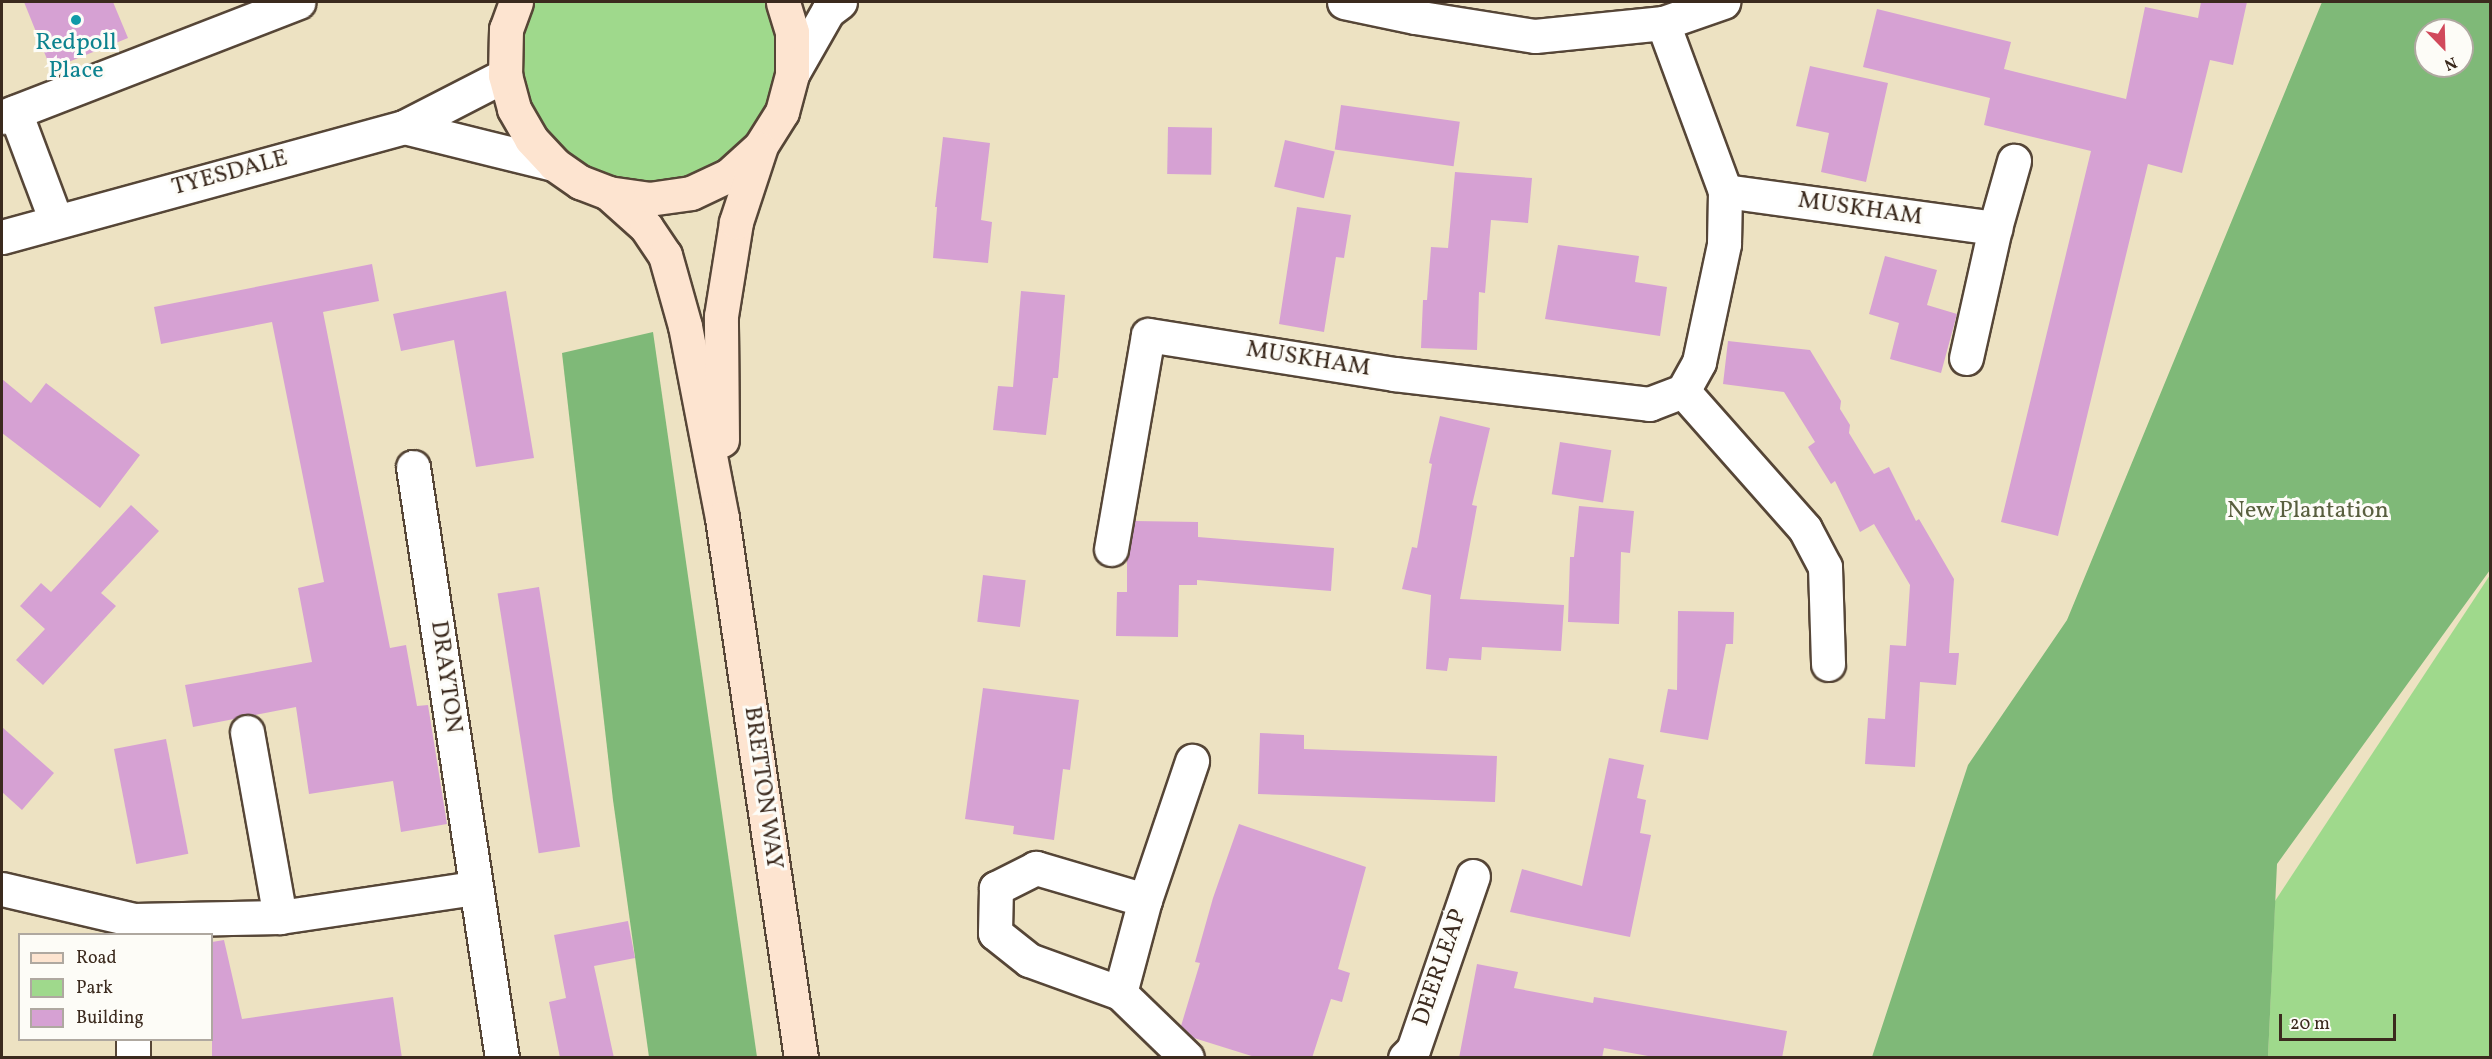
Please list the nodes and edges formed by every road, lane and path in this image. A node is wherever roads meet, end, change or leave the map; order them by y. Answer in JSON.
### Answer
{"nodes":[{"id":1,"x":299,"y":2,"type":"edge"},
{"id":2,"x":516,"y":2,"type":"edge"},
{"id":3,"x":783,"y":2,"type":"edge"},
{"id":4,"x":840,"y":2,"type":"edge"},
{"id":5,"x":1344,"y":2,"type":"edge"},
{"id":6,"x":1723,"y":2,"type":"edge"},
{"id":7,"x":244,"y":12,"type":"edge"},
{"id":8,"x":1663,"y":22,"type":"junction"},
{"id":9,"x":792,"y":74,"type":"junction"},
{"id":10,"x":505,"y":75,"type":"junction"},
{"id":11,"x":8,"y":115,"type":"edge"},
{"id":12,"x":404,"y":127,"type":"junction"},
{"id":13,"x":760,"y":147,"type":"junction"},
{"id":14,"x":2014,"y":161,"type":"dead end"},
{"id":15,"x":554,"y":164,"type":"junction"},
{"id":16,"x":1725,"y":191,"type":"junction"},
{"id":17,"x":608,"y":193,"type":"junction"},
{"id":18,"x":56,"y":221,"type":"junction"},
{"id":19,"x":1995,"y":228,"type":"junction"},
{"id":20,"x":2,"y":237,"type":"edge"},
{"id":21,"x":1966,"y":358,"type":"dead end"},
{"id":22,"x":1683,"y":391,"type":"junction"},
{"id":23,"x":413,"y":467,"type":"dead end"},
{"id":24,"x":722,"y":518,"type":"junction"},
{"id":25,"x":1111,"y":549,"type":"dead end"},
{"id":26,"x":1828,"y":664,"type":"dead end"},
{"id":27,"x":247,"y":732,"type":"dead end"},
{"id":28,"x":1192,"y":761,"type":"dead end"},
{"id":29,"x":1473,"y":876,"type":"dead end"},
{"id":30,"x":475,"y":888,"type":"junction"},
{"id":31,"x":2,"y":889,"type":"edge"},
{"id":32,"x":1145,"y":900,"type":"junction"},
{"id":33,"x":280,"y":917,"type":"junction"},
{"id":34,"x":134,"y":927,"type":"edge"},
{"id":35,"x":1120,"y":993,"type":"junction"},
{"id":36,"x":133,"y":1041,"type":"edge"},
{"id":37,"x":133,"y":1058,"type":"edge"},
{"id":38,"x":502,"y":1058,"type":"edge"},
{"id":39,"x":801,"y":1058,"type":"edge"},
{"id":40,"x":1187,"y":1058,"type":"edge"},
{"id":41,"x":1405,"y":1058,"type":"edge"}],
"edges":[{"from":1,"to":7,"type":"street"},
{"from":2,"to":10,"type":"street"},
{"from":3,"to":9,"type":"street"},
{"from":4,"to":9,"type":"street"},
{"from":5,"to":8,"type":"street"},
{"from":6,"to":8,"type":"street"},
{"from":7,"to":11,"type":"street"},
{"from":8,"to":16,"type":"street"},
{"from":9,"to":13,"type":"street"},
{"from":10,"to":12,"type":"street","name":"TYESDALE"},
{"from":10,"to":15,"type":"street"},
{"from":11,"to":18,"type":"street"},
{"from":12,"to":15,"type":"street","name":"TYESDALE"},
{"from":12,"to":18,"type":"street","name":"TYESDALE"},
{"from":13,"to":17,"type":"street"},
{"from":13,"to":24,"type":"street","name":"BRETTON WAY"},
{"from":14,"to":19,"type":"street"},
{"from":15,"to":17,"type":"street"},
{"from":16,"to":19,"type":"street","name":"MUSKHAM"},
{"from":16,"to":22,"type":"street"},
{"from":17,"to":24,"type":"street","name":"BRETTON WAY"},
{"from":18,"to":20,"type":"street","name":"TYESDALE"},
{"from":19,"to":21,"type":"street"},
{"from":22,"to":25,"type":"street","name":"MUSKHAM"},
{"from":22,"to":26,"type":"street"},
{"from":23,"to":30,"type":"street","name":"DRAYTON"},
{"from":24,"to":39,"type":"street","name":"BRETTON WAY"},
{"from":27,"to":33,"type":"street"},
{"from":28,"to":32,"type":"street"},
{"from":29,"to":41,"type":"street","name":"DEERLEAP"},
{"from":30,"to":33,"type":"street"},
{"from":30,"to":38,"type":"street","name":"DRAYTON"},
{"from":31,"to":34,"type":"street"},
{"from":32,"to":35,"type":"street"},
{"from":32,"to":35,"type":"street"},
{"from":33,"to":34,"type":"street"},
{"from":35,"to":40,"type":"street"},
{"from":36,"to":37,"type":"street"}]}
